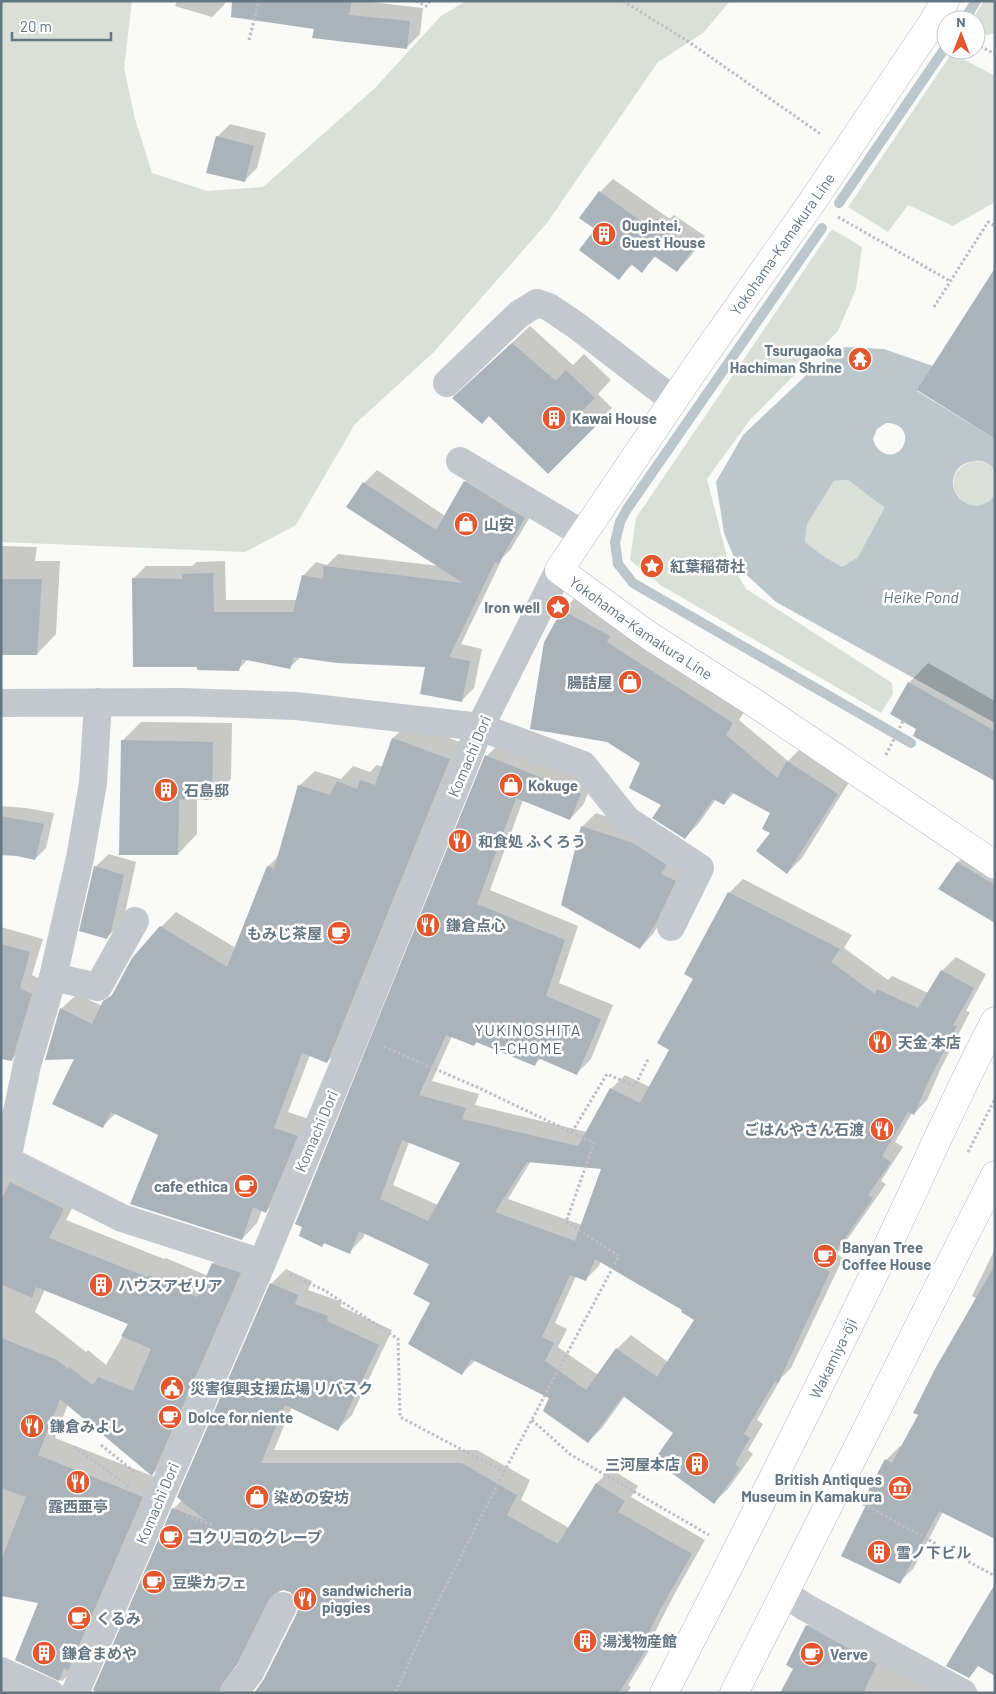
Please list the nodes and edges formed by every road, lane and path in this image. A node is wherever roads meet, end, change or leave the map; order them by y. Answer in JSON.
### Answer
{"nodes":[{"id":1,"x":259,"y":1,"type":"edge"},
{"id":2,"x":416,"y":1,"type":"edge"},
{"id":3,"x":430,"y":1,"type":"edge"},
{"id":4,"x":623,"y":1,"type":"edge"},
{"id":5,"x":945,"y":1,"type":"edge"},
{"id":6,"x":250,"y":40,"type":"dead end"},
{"id":7,"x":845,"y":152,"type":"junction"},
{"id":8,"x":841,"y":219,"type":"dead end"},
{"id":9,"x":995,"y":226,"type":"edge"},
{"id":10,"x":950,"y":281,"type":"junction"},
{"id":11,"x":934,"y":307,"type":"dead end"},
{"id":12,"x":448,"y":383,"type":"dead end"},
{"id":13,"x":673,"y":400,"type":"junction"},
{"id":14,"x":460,"y":461,"type":"dead end"},
{"id":15,"x":583,"y":534,"type":"junction"},
{"id":16,"x":559,"y":570,"type":"junction"},
{"id":17,"x":98,"y":702,"type":"junction"},
{"id":18,"x":1,"y":703,"type":"edge"},
{"id":19,"x":903,"y":721,"type":"dead end"},
{"id":20,"x":480,"y":727,"type":"junction"},
{"id":21,"x":886,"y":755,"type":"dead end"},
{"id":22,"x":995,"y":865,"type":"edge"},
{"id":23,"x":135,"y":921,"type":"dead end"},
{"id":24,"x":670,"y":927,"type":"dead end"},
{"id":25,"x":53,"y":977,"type":"junction"},
{"id":26,"x":995,"y":1021,"type":"edge"},
{"id":27,"x":356,"y":1035,"type":"junction"},
{"id":28,"x":648,"y":1059,"type":"dead end"},
{"id":29,"x":572,"y":1132,"type":"junction"},
{"id":30,"x":4,"y":1158,"type":"edge"},
{"id":31,"x":995,"y":1175,"type":"edge"},
{"id":32,"x":262,"y":1263,"type":"junction"},
{"id":33,"x":532,"y":1420,"type":"junction"},
{"id":34,"x":101,"y":1445,"type":"dead end"},
{"id":35,"x":74,"y":1446,"type":"dead end"},
{"id":36,"x":504,"y":1472,"type":"junction"},
{"id":37,"x":159,"y":1499,"type":"junction"},
{"id":38,"x":859,"y":1502,"type":"dead end"},
{"id":39,"x":736,"y":1551,"type":"junction"},
{"id":40,"x":995,"y":1576,"type":"edge"},
{"id":41,"x":785,"y":1594,"type":"junction"},
{"id":42,"x":283,"y":1606,"type":"dead end"},
{"id":43,"x":1,"y":1671,"type":"edge"},
{"id":44,"x":50,"y":1693,"type":"edge"},
{"id":45,"x":75,"y":1693,"type":"edge"},
{"id":46,"x":234,"y":1693,"type":"edge"},
{"id":47,"x":395,"y":1693,"type":"edge"},
{"id":48,"x":664,"y":1693,"type":"edge"},
{"id":49,"x":734,"y":1693,"type":"edge"},
{"id":50,"x":963,"y":1693,"type":"edge"}],
"edges":[{"from":1,"to":6,"type":"path"},
{"from":2,"to":3,"type":"path"},
{"from":4,"to":7,"type":"path"},
{"from":5,"to":7,"type":"main road","name":"Yokohama-Kamakura Line"},
{"from":7,"to":13,"type":"main road","name":"Yokohama-Kamakura Line"},
{"from":8,"to":10,"type":"path"},
{"from":9,"to":10,"type":"path"},
{"from":10,"to":11,"type":"path"},
{"from":12,"to":13,"type":"street"},
{"from":13,"to":15,"type":"main road","name":"Yokohama-Kamakura Line"},
{"from":14,"to":15,"type":"street"},
{"from":15,"to":16,"type":"main road","name":"Yokohama-Kamakura Line"},
{"from":16,"to":20,"type":"street","name":"Komachi Dori"},
{"from":16,"to":22,"type":"main road","name":"Yokohama-Kamakura Line"},
{"from":17,"to":18,"type":"street"},
{"from":17,"to":20,"type":"street"},
{"from":17,"to":25,"type":"street"},
{"from":19,"to":21,"type":"path"},
{"from":20,"to":24,"type":"street"},
{"from":20,"to":27,"type":"street","name":"Komachi Dori"},
{"from":23,"to":25,"type":"street"},
{"from":25,"to":30,"type":"street"},
{"from":26,"to":39,"type":"main road","name":"Wakamiya-ōji"},
{"from":27,"to":29,"type":"path"},
{"from":27,"to":32,"type":"street","name":"Komachi Dori"},
{"from":28,"to":29,"type":"path"},
{"from":29,"to":33,"type":"path"},
{"from":30,"to":32,"type":"street"},
{"from":31,"to":41,"type":"main road"},
{"from":32,"to":36,"type":"path"},
{"from":32,"to":37,"type":"street","name":"Komachi Dori"},
{"from":33,"to":36,"type":"path"},
{"from":33,"to":39,"type":"path"},
{"from":34,"to":37,"type":"path"},
{"from":35,"to":37,"type":"path"},
{"from":36,"to":47,"type":"path"},
{"from":37,"to":45,"type":"street","name":"Komachi Dori"},
{"from":38,"to":40,"type":"path"},
{"from":39,"to":48,"type":"main road","name":"Wakamiya-ōji"},
{"from":41,"to":49,"type":"main road"},
{"from":41,"to":50,"type":"street"},
{"from":42,"to":46,"type":"street"},
{"from":43,"to":44,"type":"street"}]}
